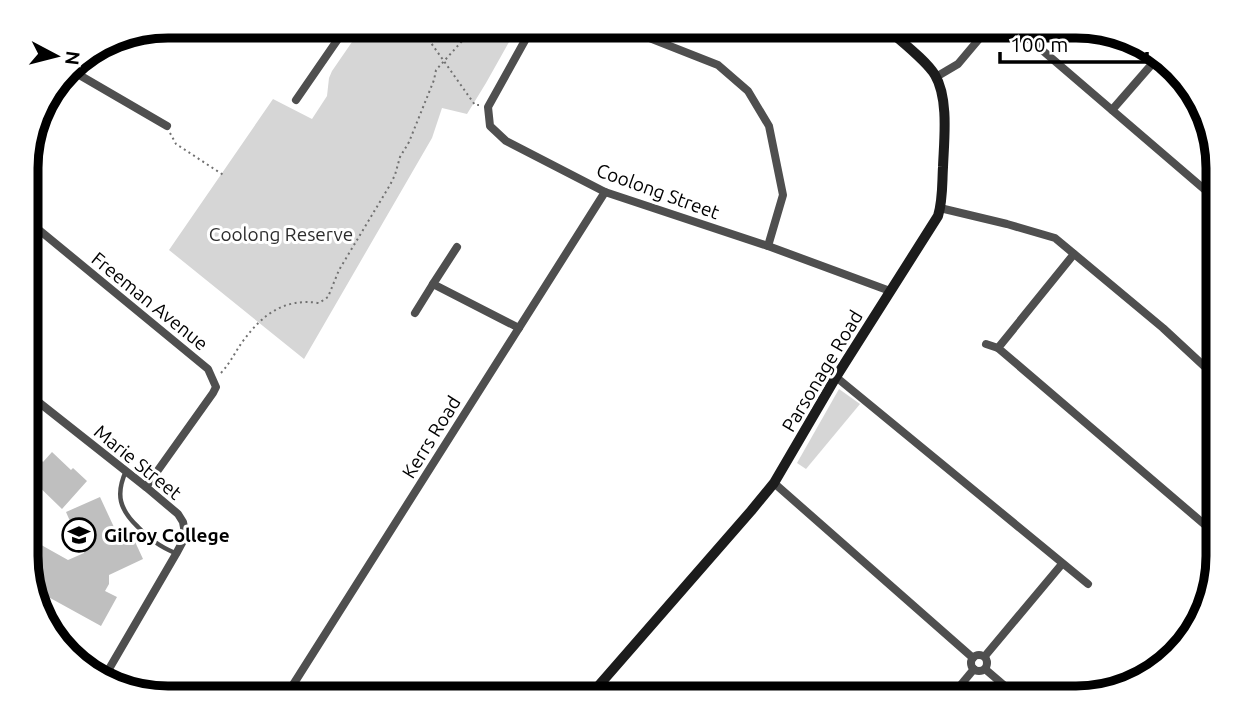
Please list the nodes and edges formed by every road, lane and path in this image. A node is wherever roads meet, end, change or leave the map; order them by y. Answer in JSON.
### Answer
{"nodes":[{"id":1,"x":339,"y":38,"type":"edge"},
{"id":2,"x":427,"y":38,"type":"edge"},
{"id":3,"x":464,"y":38,"type":"edge"},
{"id":4,"x":526,"y":38,"type":"edge"},
{"id":5,"x":649,"y":38,"type":"edge"},
{"id":6,"x":897,"y":38,"type":"edge"},
{"id":7,"x":980,"y":38,"type":"edge"},
{"id":8,"x":1028,"y":38,"type":"edge"},
{"id":9,"x":443,"y":61,"type":"junction"},
{"id":10,"x":1153,"y":63,"type":"edge"},
{"id":11,"x":936,"y":77,"type":"junction"},
{"id":12,"x":91,"y":82,"type":"edge"},
{"id":13,"x":296,"y":100,"type":"dead end"},
{"id":14,"x":488,"y":107,"type":"junction"},
{"id":15,"x":1112,"y":110,"type":"junction"},
{"id":16,"x":167,"y":126,"type":"joint"},
{"id":17,"x":225,"y":176,"type":"dead end"},
{"id":18,"x":1206,"y":191,"type":"edge"},
{"id":19,"x":605,"y":192,"type":"junction"},
{"id":20,"x":940,"y":208,"type":"junction"},
{"id":21,"x":38,"y":229,"type":"edge"},
{"id":22,"x":768,"y":246,"type":"junction"},
{"id":23,"x":457,"y":247,"type":"dead end"},
{"id":24,"x":1074,"y":254,"type":"junction"},
{"id":25,"x":433,"y":284,"type":"junction"},
{"id":26,"x":890,"y":291,"type":"junction"},
{"id":27,"x":415,"y":313,"type":"dead end"},
{"id":28,"x":519,"y":327,"type":"junction"},
{"id":29,"x":986,"y":344,"type":"dead end"},
{"id":30,"x":998,"y":348,"type":"junction"},
{"id":31,"x":1206,"y":367,"type":"edge"},
{"id":32,"x":836,"y":377,"type":"junction"},
{"id":33,"x":216,"y":387,"type":"junction"},
{"id":34,"x":38,"y":402,"type":"edge"},
{"id":35,"x":126,"y":471,"type":"junction"},
{"id":36,"x":774,"y":483,"type":"junction"},
{"id":37,"x":146,"y":487,"type":"junction"},
{"id":38,"x":1206,"y":525,"type":"edge"},
{"id":39,"x":176,"y":554,"type":"junction"},
{"id":40,"x":1062,"y":564,"type":"junction"},
{"id":41,"x":1088,"y":584,"type":"dead end"},
{"id":42,"x":985,"y":656,"type":"junction"},
{"id":43,"x":973,"y":658,"type":"junction"},
{"id":44,"x":974,"y":669,"type":"junction"},
{"id":45,"x":985,"y":669,"type":"junction"},
{"id":46,"x":108,"y":671,"type":"edge"},
{"id":47,"x":602,"y":682,"type":"junction"},
{"id":48,"x":292,"y":686,"type":"edge"},
{"id":49,"x":598,"y":686,"type":"edge"},
{"id":50,"x":606,"y":686,"type":"edge"},
{"id":51,"x":959,"y":686,"type":"edge"},
{"id":52,"x":1005,"y":686,"type":"edge"}],
"edges":[{"from":1,"to":13,"type":"street"},
{"from":2,"to":9,"type":"path"},
{"from":3,"to":9,"type":"path"},
{"from":4,"to":14,"type":"street"},
{"from":5,"to":22,"type":"street"},
{"from":6,"to":11,"type":"street"},
{"from":7,"to":11,"type":"street"},
{"from":8,"to":15,"type":"street"},
{"from":9,"to":14,"type":"path"},
{"from":9,"to":33,"type":"path"},
{"from":10,"to":15,"type":"street"},
{"from":11,"to":20,"type":"street","name":"Parsonage Road"},
{"from":12,"to":16,"type":"street"},
{"from":14,"to":19,"type":"street","name":"Coolong Street"},
{"from":15,"to":18,"type":"street"},
{"from":16,"to":17,"type":"path"},
{"from":19,"to":22,"type":"street","name":"Coolong Street"},
{"from":19,"to":28,"type":"street","name":"Kerrs Road"},
{"from":20,"to":24,"type":"street"},
{"from":20,"to":26,"type":"street","name":"Parsonage Road"},
{"from":21,"to":33,"type":"street","name":"Freeman Avenue"},
{"from":22,"to":26,"type":"street","name":"Coolong Street"},
{"from":23,"to":25,"type":"street"},
{"from":24,"to":30,"type":"street"},
{"from":24,"to":31,"type":"street"},
{"from":25,"to":27,"type":"street"},
{"from":25,"to":28,"type":"street"},
{"from":26,"to":32,"type":"street","name":"Parsonage Road"},
{"from":28,"to":48,"type":"street","name":"Kerrs Road"},
{"from":29,"to":30,"type":"street"},
{"from":30,"to":38,"type":"street"},
{"from":32,"to":36,"type":"street","name":"Parsonage Road"},
{"from":32,"to":40,"type":"street"},
{"from":33,"to":37,"type":"street"},
{"from":34,"to":35,"type":"street","name":"Marie Street"},
{"from":35,"to":37,"type":"street","name":"Marie Street"},
{"from":35,"to":39,"type":"lane"},
{"from":36,"to":43,"type":"street"},
{"from":36,"to":47,"type":"street","name":"Parsonage Road"},
{"from":37,"to":39,"type":"street","name":"Marie Street"},
{"from":39,"to":46,"type":"street","name":"Marie Street"},
{"from":40,"to":41,"type":"street"},
{"from":40,"to":42,"type":"street"},
{"from":42,"to":43,"type":"street"},
{"from":42,"to":45,"type":"street"},
{"from":43,"to":44,"type":"street"},
{"from":44,"to":45,"type":"street"},
{"from":44,"to":51,"type":"street"},
{"from":45,"to":52,"type":"street"},
{"from":47,"to":49,"type":"street","name":"Parsonage Road"},
{"from":47,"to":50,"type":"street"}]}
